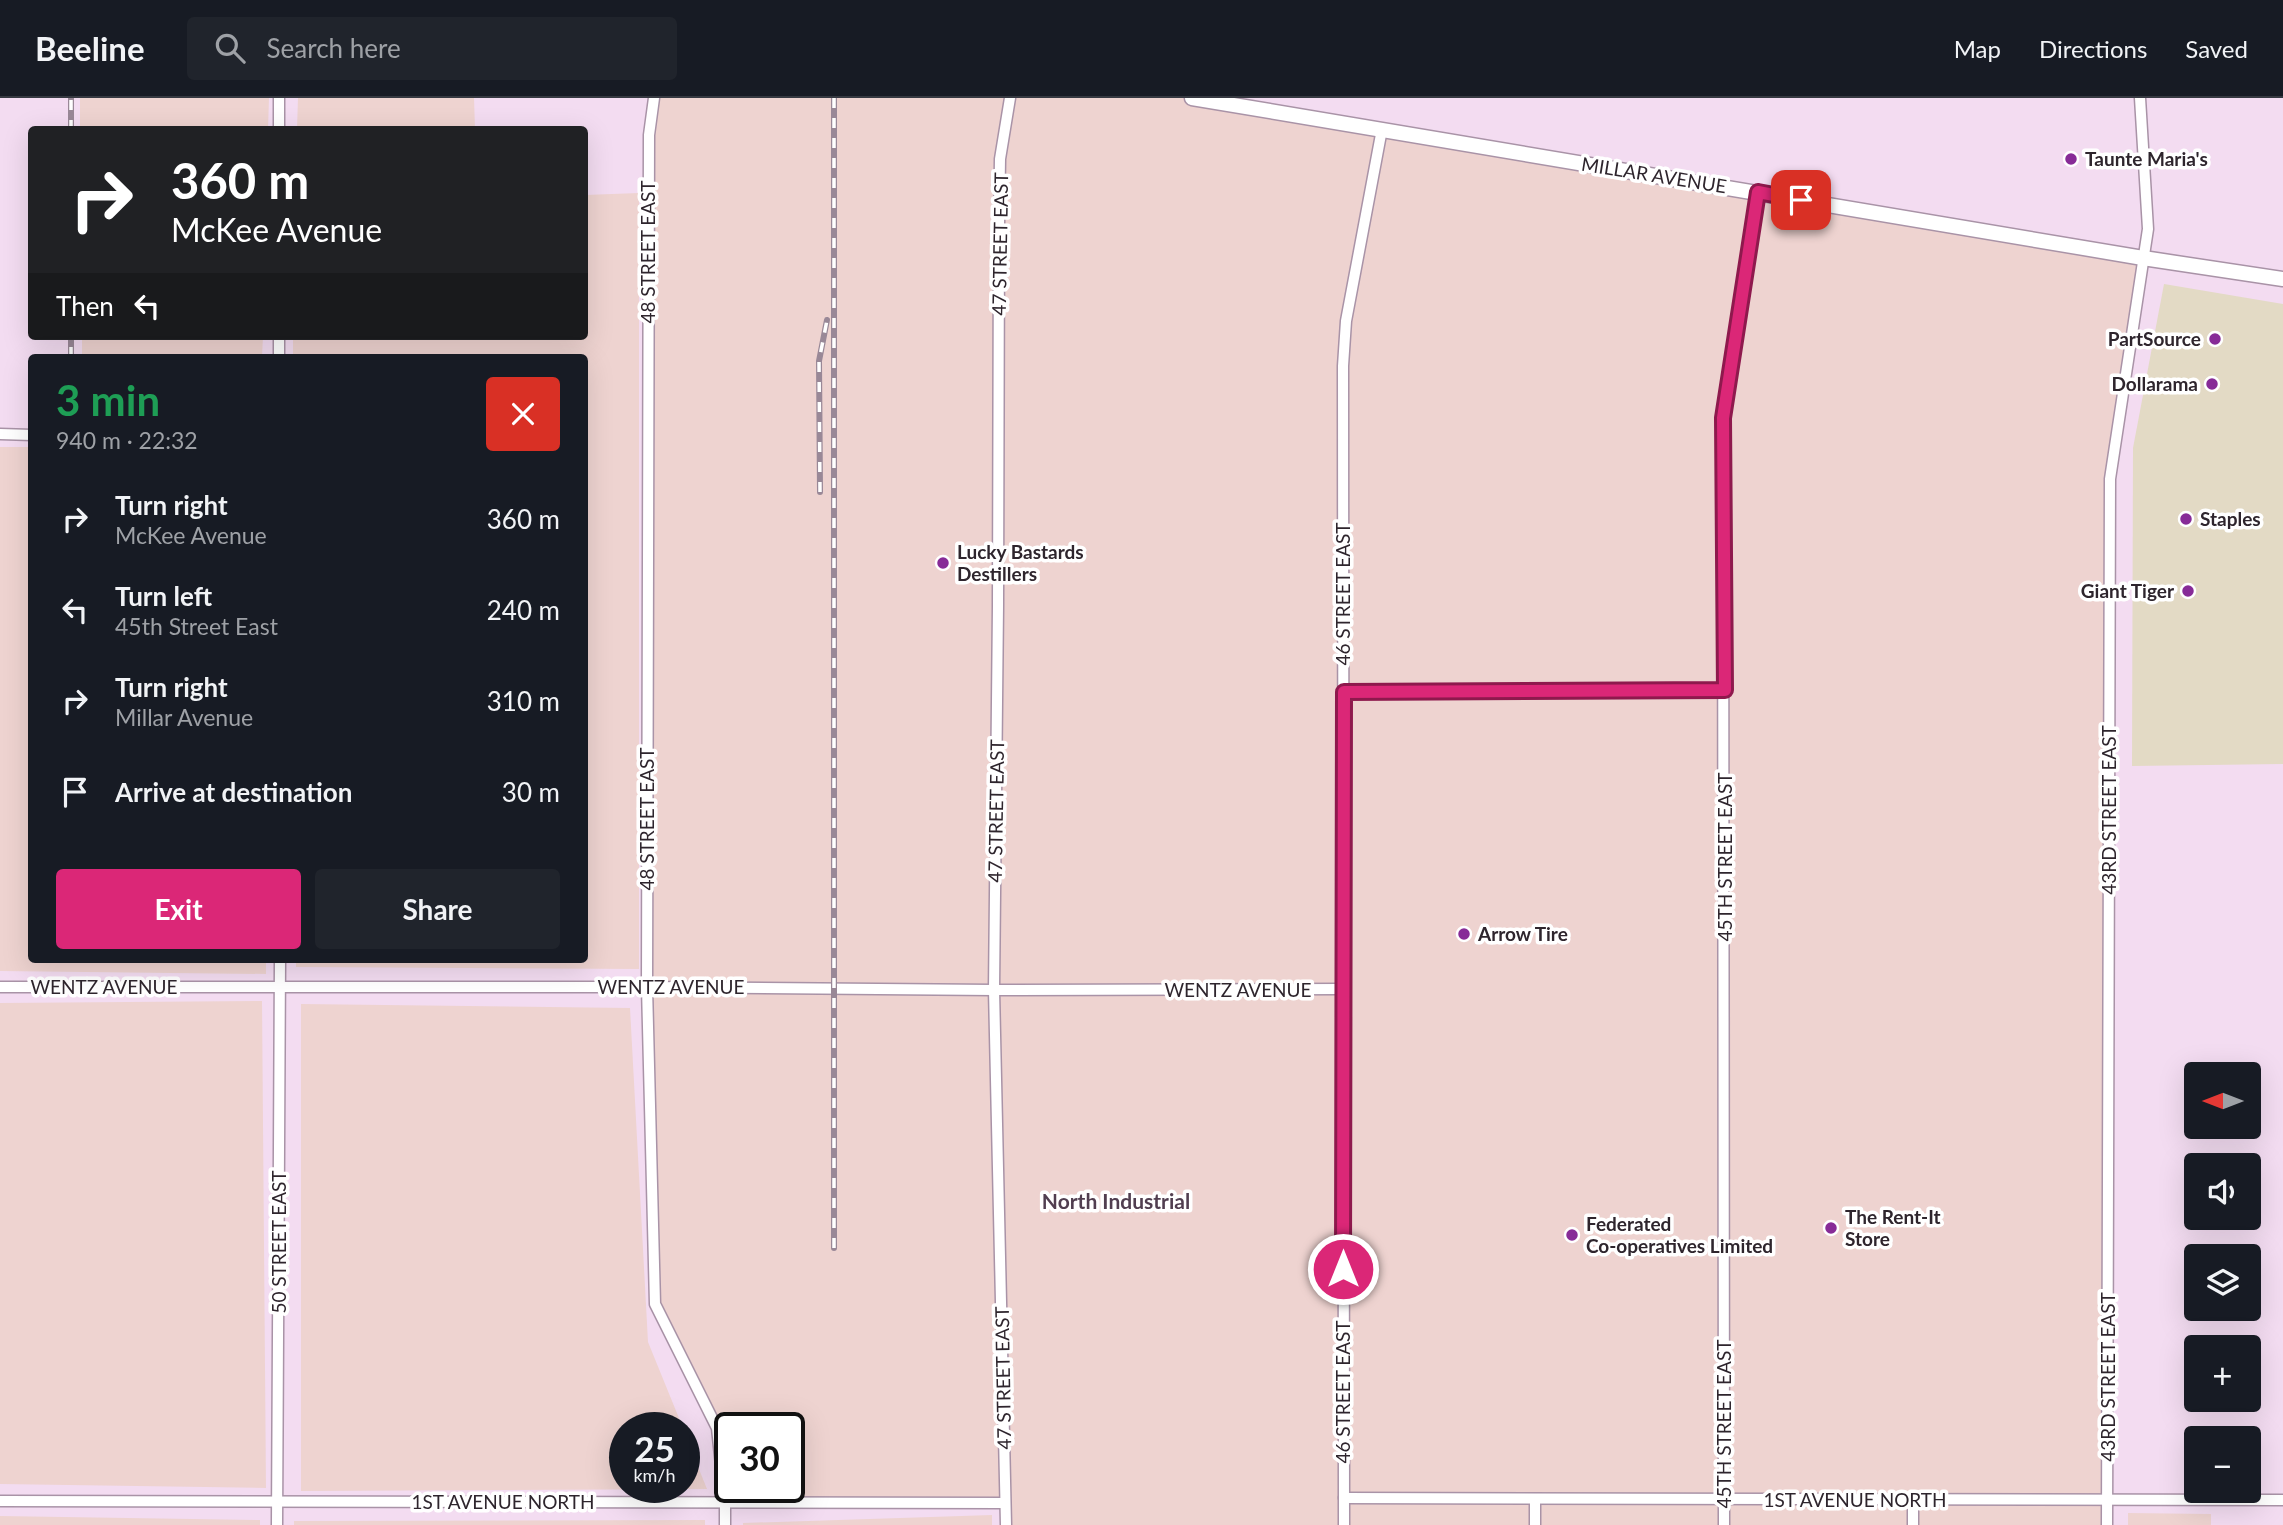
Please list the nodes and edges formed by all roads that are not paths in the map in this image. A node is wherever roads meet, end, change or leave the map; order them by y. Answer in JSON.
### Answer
{"nodes":[{"id":1,"x":279,"y":98,"type":"edge"},
{"id":2,"x":654,"y":98,"type":"edge"},
{"id":3,"x":1010,"y":98,"type":"edge"},
{"id":4,"x":1192,"y":98,"type":"edge"},
{"id":5,"x":2140,"y":98,"type":"edge"},
{"id":6,"x":279,"y":126,"type":"edge"},
{"id":7,"x":1381,"y":129,"type":"junction"},
{"id":8,"x":1758,"y":192,"type":"junction"},
{"id":9,"x":2143,"y":258,"type":"junction"},
{"id":10,"x":2283,"y":279,"type":"edge"},
{"id":11,"x":0,"y":434,"type":"edge"},
{"id":12,"x":28,"y":435,"type":"edge"},
{"id":13,"x":1725,"y":690,"type":"junction"},
{"id":14,"x":1344,"y":692,"type":"junction"},
{"id":15,"x":280,"y":963,"type":"edge"},
{"id":16,"x":0,"y":987,"type":"edge"},
{"id":17,"x":280,"y":987,"type":"junction"},
{"id":18,"x":647,"y":987,"type":"junction"},
{"id":19,"x":1342,"y":989,"type":"junction"},
{"id":20,"x":994,"y":990,"type":"junction"},
{"id":21,"x":714,"y":1422,"type":"edge"},
{"id":22,"x":1344,"y":1499,"type":"junction"},
{"id":23,"x":1535,"y":1500,"type":"junction"},
{"id":24,"x":1724,"y":1500,"type":"junction"},
{"id":25,"x":1913,"y":1500,"type":"junction"},
{"id":26,"x":2107,"y":1500,"type":"junction"},
{"id":27,"x":2283,"y":1500,"type":"edge"},
{"id":28,"x":0,"y":1501,"type":"edge"},
{"id":29,"x":277,"y":1502,"type":"junction"},
{"id":30,"x":714,"y":1503,"type":"edge"},
{"id":31,"x":725,"y":1503,"type":"edge"},
{"id":32,"x":805,"y":1503,"type":"edge"},
{"id":33,"x":1005,"y":1503,"type":"junction"},
{"id":34,"x":277,"y":1525,"type":"edge"},
{"id":35,"x":725,"y":1525,"type":"edge"},
{"id":36,"x":1006,"y":1525,"type":"edge"},
{"id":37,"x":1344,"y":1525,"type":"edge"},
{"id":38,"x":1535,"y":1525,"type":"edge"},
{"id":39,"x":1724,"y":1525,"type":"edge"},
{"id":40,"x":1913,"y":1525,"type":"edge"},
{"id":41,"x":2107,"y":1525,"type":"edge"}],
"edges":[{"from":1,"to":6,"type":"street"},
{"from":2,"to":18,"type":"street","name":"48 STREET EAST"},
{"from":3,"to":20,"type":"street","name":"47 STREET EAST"},
{"from":4,"to":7,"type":"street","name":"MILLAR AVENUE"},
{"from":5,"to":9,"type":"street","name":"43RD STREET EAST"},
{"from":7,"to":8,"type":"street","name":"MILLAR AVENUE"},
{"from":7,"to":14,"type":"street","name":"46 STREET EAST"},
{"from":8,"to":9,"type":"street","name":"MILLAR AVENUE"},
{"from":8,"to":13,"type":"street","name":"45TH STREET EAST"},
{"from":9,"to":10,"type":"street","name":"MILLAR AVENUE"},
{"from":9,"to":26,"type":"street","name":"43RD STREET EAST"},
{"from":11,"to":12,"type":"street"},
{"from":13,"to":14,"type":"street"},
{"from":13,"to":24,"type":"street","name":"45TH STREET EAST"},
{"from":14,"to":19,"type":"street","name":"46 STREET EAST"},
{"from":15,"to":17,"type":"street","name":"50 STREET EAST"},
{"from":16,"to":17,"type":"street","name":"WENTZ AVENUE"},
{"from":17,"to":18,"type":"street","name":"WENTZ AVENUE"},
{"from":17,"to":29,"type":"street","name":"50 STREET EAST"},
{"from":18,"to":20,"type":"street","name":"WENTZ AVENUE"},
{"from":18,"to":21,"type":"street","name":"48 STREET EAST"},
{"from":19,"to":20,"type":"street","name":"WENTZ AVENUE"},
{"from":19,"to":22,"type":"street","name":"46 STREET EAST"},
{"from":20,"to":33,"type":"street","name":"47 STREET EAST"},
{"from":22,"to":23,"type":"street","name":"1ST AVENUE NORTH"},
{"from":22,"to":37,"type":"street","name":"46 STREET EAST"},
{"from":23,"to":24,"type":"street","name":"1ST AVENUE NORTH"},
{"from":23,"to":38,"type":"street"},
{"from":24,"to":25,"type":"street","name":"1ST AVENUE NORTH"},
{"from":24,"to":39,"type":"street","name":"45TH STREET EAST"},
{"from":25,"to":26,"type":"street","name":"1ST AVENUE NORTH"},
{"from":25,"to":40,"type":"street"},
{"from":26,"to":27,"type":"street","name":"1ST AVENUE NORTH"},
{"from":26,"to":41,"type":"street","name":"43RD STREET EAST"},
{"from":28,"to":29,"type":"street","name":"1ST AVENUE NORTH"},
{"from":29,"to":30,"type":"street","name":"1ST AVENUE NORTH"},
{"from":29,"to":34,"type":"street","name":"50 STREET EAST"},
{"from":31,"to":35,"type":"street","name":"48 STREET EAST"},
{"from":32,"to":33,"type":"street","name":"1ST AVENUE NORTH"},
{"from":33,"to":36,"type":"street","name":"47 STREET EAST"}]}
